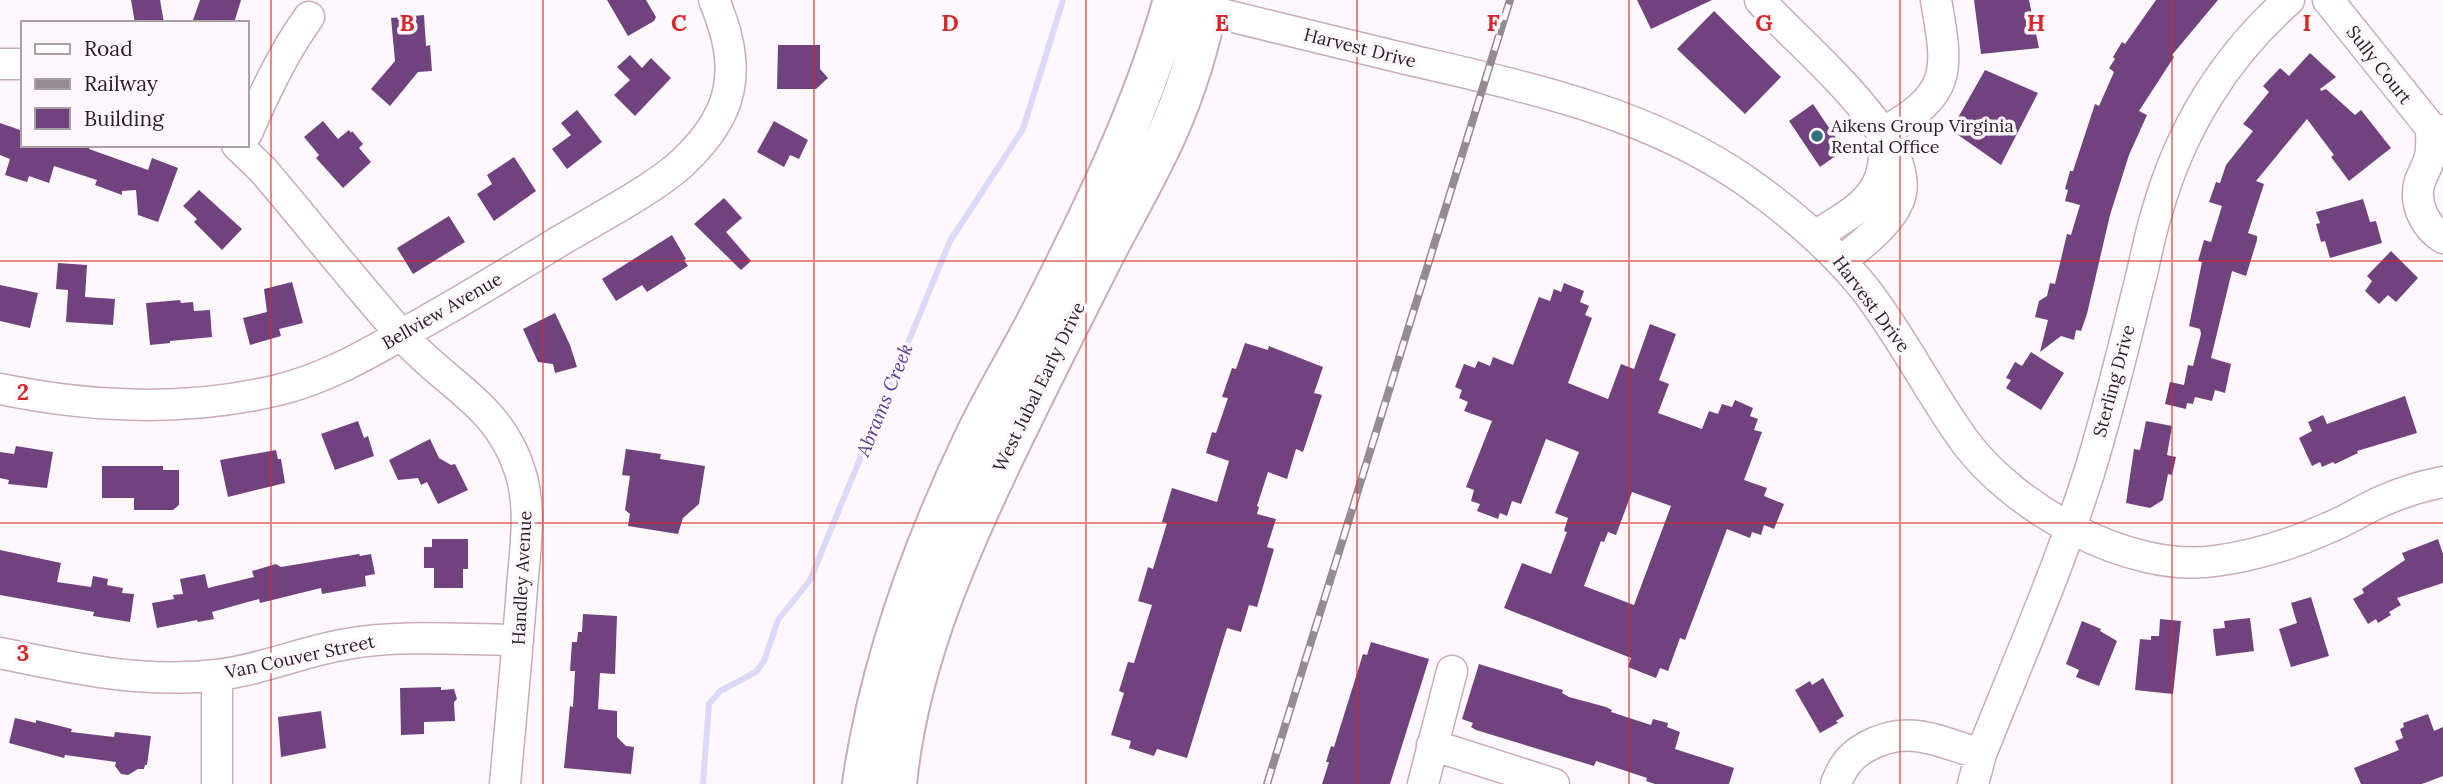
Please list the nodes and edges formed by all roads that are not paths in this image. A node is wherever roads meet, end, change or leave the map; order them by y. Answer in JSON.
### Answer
{"nodes":[{"id":1,"x":714,"y":0,"type":"edge"},
{"id":2,"x":1760,"y":0,"type":"edge"},
{"id":3,"x":1936,"y":0,"type":"edge"},
{"id":4,"x":2290,"y":0,"type":"edge"},
{"id":5,"x":2328,"y":0,"type":"edge"},
{"id":6,"x":1190,"y":3,"type":"edge"},
{"id":7,"x":309,"y":17,"type":"dead end"},
{"id":8,"x":0,"y":64,"type":"edge"},
{"id":9,"x":21,"y":64,"type":"edge"},
{"id":10,"x":248,"y":128,"type":"edge"},
{"id":11,"x":2437,"y":130,"type":"edge"},
{"id":12,"x":1882,"y":133,"type":"junction"},
{"id":13,"x":244,"y":147,"type":"edge"},
{"id":14,"x":1815,"y":236,"type":"junction"},
{"id":15,"x":2443,"y":239,"type":"edge"},
{"id":16,"x":1841,"y":262,"type":"junction"},
{"id":17,"x":401,"y":335,"type":"junction"},
{"id":18,"x":0,"y":388,"type":"edge"},
{"id":19,"x":2443,"y":482,"type":"edge"},
{"id":20,"x":2070,"y":527,"type":"junction"},
{"id":21,"x":518,"y":640,"type":"junction"},
{"id":22,"x":0,"y":653,"type":"edge"},
{"id":23,"x":1452,"y":671,"type":"dead end"},
{"id":24,"x":217,"y":675,"type":"junction"},
{"id":25,"x":1432,"y":745,"type":"junction"},
{"id":26,"x":1981,"y":754,"type":"junction"},
{"id":27,"x":217,"y":784,"type":"edge"},
{"id":28,"x":505,"y":784,"type":"edge"},
{"id":29,"x":862,"y":784,"type":"edge"},
{"id":30,"x":897,"y":784,"type":"edge"},
{"id":31,"x":1423,"y":784,"type":"edge"},
{"id":32,"x":1554,"y":784,"type":"edge"},
{"id":33,"x":1836,"y":784,"type":"edge"},
{"id":34,"x":1973,"y":784,"type":"edge"}],
"edges":[{"from":1,"to":17,"type":"street","name":"Bellview Avenue"},
{"from":2,"to":12,"type":"street"},
{"from":3,"to":12,"type":"street"},
{"from":4,"to":20,"type":"street","name":"Sterling Drive"},
{"from":5,"to":11,"type":"street","name":"Sully Court"},
{"from":6,"to":14,"type":"street","name":"Harvest Drive"},
{"from":6,"to":29,"type":"main road","name":"West Jubal Early Drive"},
{"from":6,"to":30,"type":"main road","name":"West Jubal Early Drive"},
{"from":7,"to":10,"type":"street"},
{"from":8,"to":9,"type":"street"},
{"from":11,"to":15,"type":"street","name":"Sully Court"},
{"from":12,"to":14,"type":"street"},
{"from":12,"to":16,"type":"street"},
{"from":13,"to":17,"type":"street","name":"Handley Avenue"},
{"from":14,"to":16,"type":"street","name":"Harvest Drive"},
{"from":16,"to":20,"type":"street","name":"Harvest Drive"},
{"from":17,"to":18,"type":"street","name":"Bellview Avenue"},
{"from":17,"to":21,"type":"street","name":"Handley Avenue"},
{"from":19,"to":20,"type":"street","name":"Harvest Drive"},
{"from":20,"to":26,"type":"street","name":"Sterling Drive"},
{"from":21,"to":24,"type":"street","name":"Van Couver Street"},
{"from":21,"to":28,"type":"street","name":"Handley Avenue"},
{"from":22,"to":24,"type":"street","name":"Van Couver Street"},
{"from":23,"to":25,"type":"street"},
{"from":24,"to":27,"type":"street"},
{"from":25,"to":31,"type":"street"},
{"from":25,"to":32,"type":"street"},
{"from":26,"to":33,"type":"street"},
{"from":26,"to":34,"type":"street","name":"Sterling Drive"}]}
